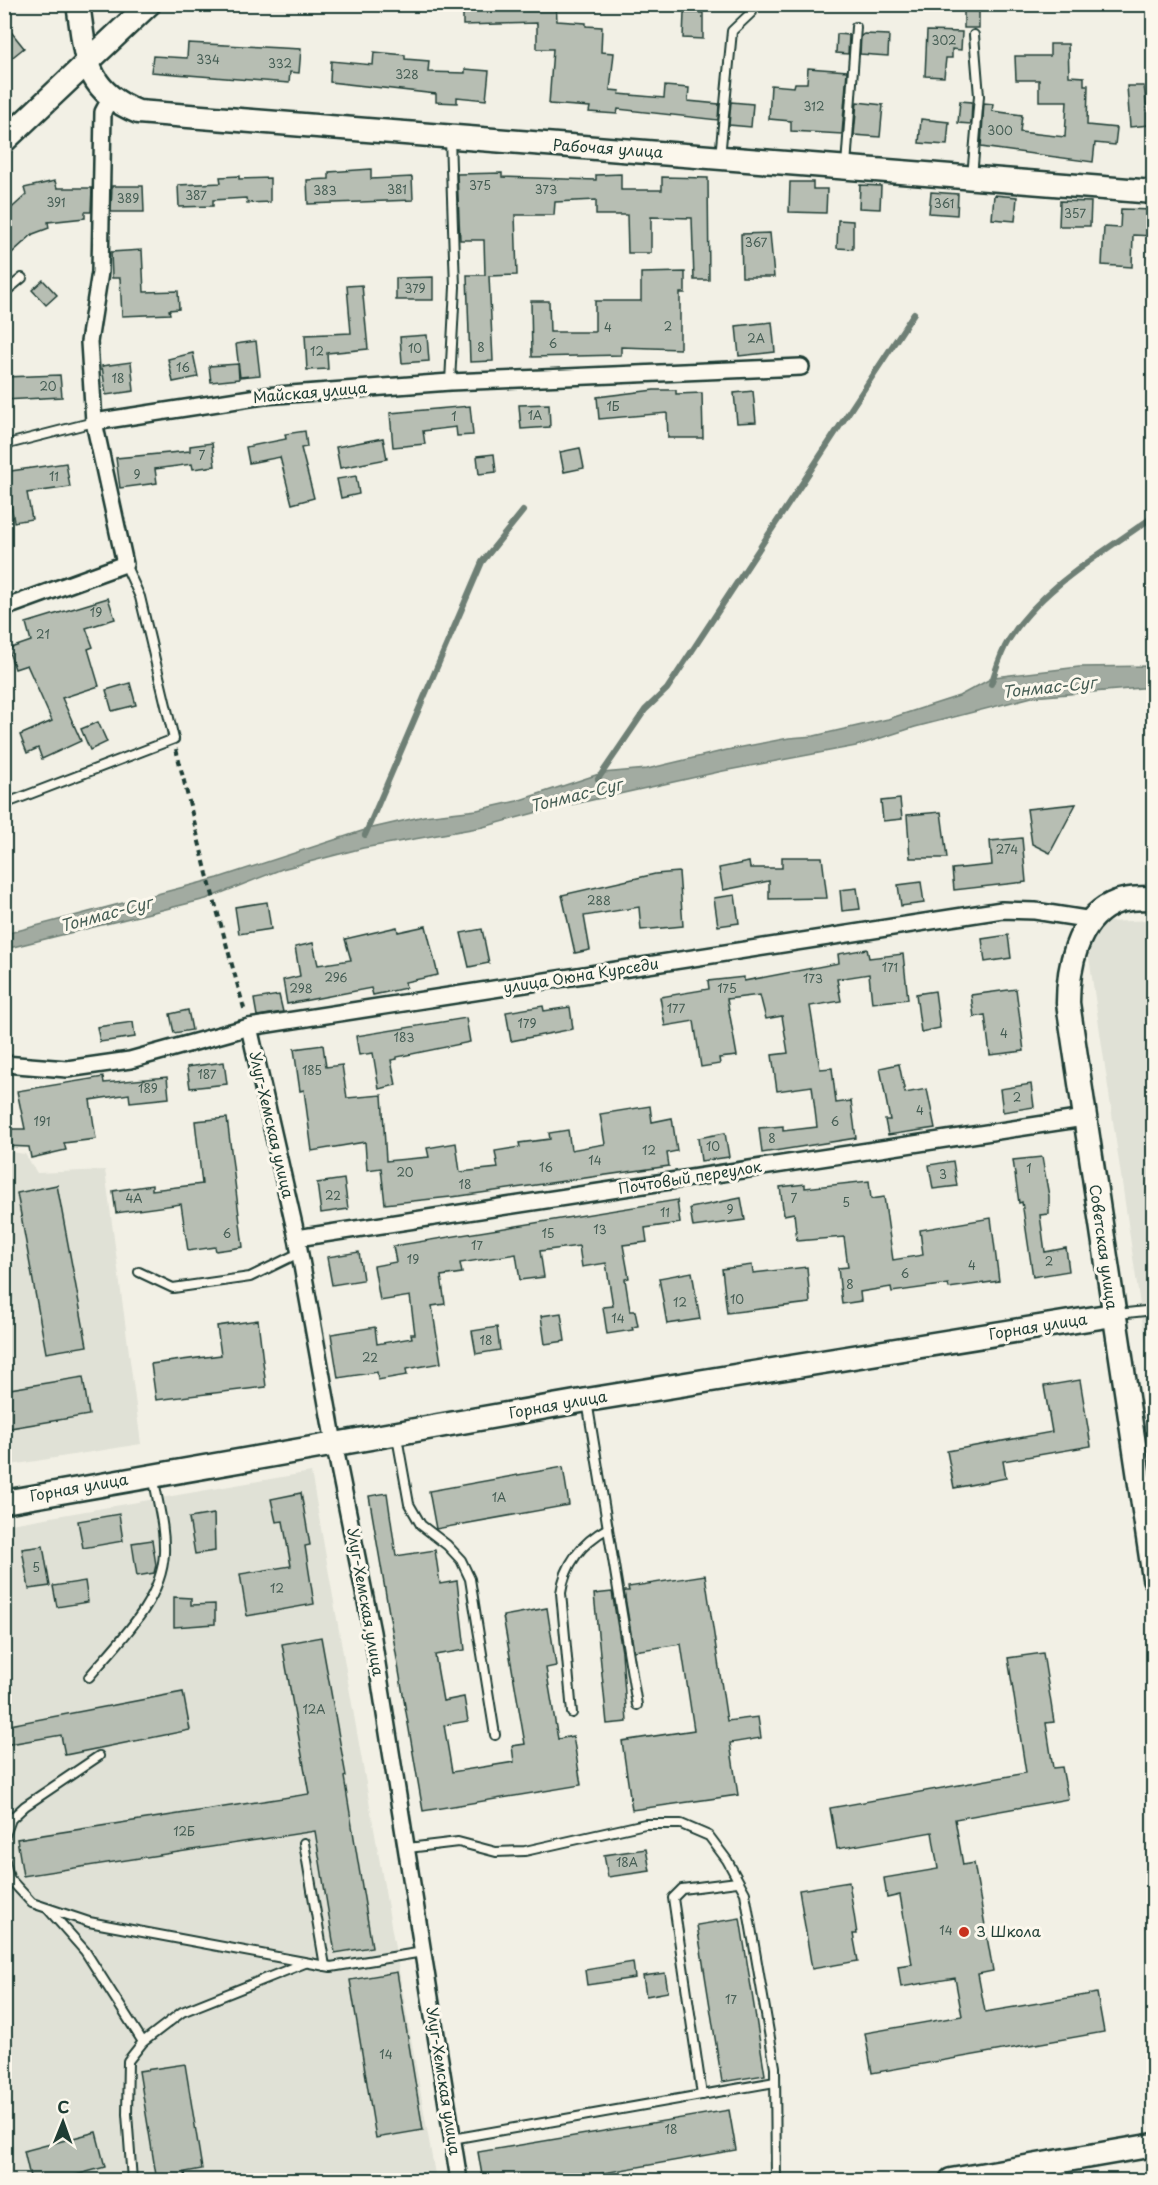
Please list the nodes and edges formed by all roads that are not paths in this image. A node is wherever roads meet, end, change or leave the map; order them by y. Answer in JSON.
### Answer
{"nodes":[{"id":1,"x":78,"y":4,"type":"edge"},
{"id":2,"x":148,"y":4,"type":"edge"},
{"id":3,"x":752,"y":12,"type":"dead end"},
{"id":4,"x":856,"y":27,"type":"dead end"},
{"id":5,"x":974,"y":35,"type":"dead end"},
{"id":6,"x":87,"y":62,"type":"junction"},
{"id":7,"x":110,"y":99,"type":"junction"},
{"id":8,"x":450,"y":137,"type":"junction"},
{"id":9,"x":4,"y":141,"type":"edge"},
{"id":10,"x":720,"y":158,"type":"junction"},
{"id":11,"x":846,"y":168,"type":"junction"},
{"id":12,"x":972,"y":178,"type":"junction"},
{"id":13,"x":1154,"y":192,"type":"edge"},
{"id":14,"x":22,"y":278,"type":"dead end"},
{"id":15,"x":4,"y":293,"type":"edge"},
{"id":16,"x":801,"y":368,"type":"dead end"},
{"id":17,"x":450,"y":382,"type":"junction"},
{"id":18,"x":94,"y":422,"type":"junction"},
{"id":19,"x":4,"y":445,"type":"edge"},
{"id":20,"x":125,"y":564,"type":"junction"},
{"id":21,"x":4,"y":608,"type":"edge"},
{"id":22,"x":4,"y":804,"type":"edge"},
{"id":23,"x":1154,"y":898,"type":"edge"},
{"id":24,"x":1092,"y":920,"type":"junction"},
{"id":25,"x":249,"y":1027,"type":"junction"},
{"id":26,"x":4,"y":1064,"type":"edge"},
{"id":27,"x":1084,"y":1118,"type":"junction"},
{"id":28,"x":298,"y":1245,"type":"junction"},
{"id":29,"x":139,"y":1272,"type":"dead end"},
{"id":30,"x":1154,"y":1310,"type":"edge"},
{"id":31,"x":1113,"y":1315,"type":"junction"},
{"id":32,"x":587,"y":1400,"type":"junction"},
{"id":33,"x":396,"y":1432,"type":"junction"},
{"id":34,"x":334,"y":1443,"type":"junction"},
{"id":35,"x":153,"y":1475,"type":"junction"},
{"id":36,"x":4,"y":1502,"type":"edge"},
{"id":37,"x":608,"y":1528,"type":"junction"},
{"id":38,"x":1154,"y":1578,"type":"edge"},
{"id":39,"x":89,"y":1677,"type":"dead end"},
{"id":40,"x":637,"y":1705,"type":"dead end"},
{"id":41,"x":572,"y":1713,"type":"dead end"},
{"id":42,"x":495,"y":1735,"type":"dead end"},
{"id":43,"x":99,"y":1756,"type":"dead end"},
{"id":44,"x":4,"y":1838,"type":"edge"},
{"id":45,"x":304,"y":1843,"type":"dead end"},
{"id":46,"x":408,"y":1848,"type":"junction"},
{"id":47,"x":4,"y":1857,"type":"edge"},
{"id":48,"x":737,"y":1882,"type":"junction"},
{"id":49,"x":48,"y":1908,"type":"junction"},
{"id":50,"x":423,"y":1953,"type":"junction"},
{"id":51,"x":307,"y":1962,"type":"junction"},
{"id":52,"x":325,"y":1966,"type":"junction"},
{"id":53,"x":143,"y":2042,"type":"junction"},
{"id":54,"x":775,"y":2082,"type":"junction"},
{"id":55,"x":702,"y":2095,"type":"junction"},
{"id":56,"x":451,"y":2140,"type":"junction"},
{"id":57,"x":1154,"y":2145,"type":"edge"},
{"id":58,"x":132,"y":2181,"type":"edge"},
{"id":59,"x":459,"y":2181,"type":"edge"},
{"id":60,"x":776,"y":2181,"type":"edge"},
{"id":61,"x":951,"y":2181,"type":"edge"}],
"edges":[{"from":1,"to":6,"type":"street","name":"Рабочая улица"},
{"from":2,"to":6,"type":"street"},
{"from":3,"to":10,"type":"lane"},
{"from":4,"to":11,"type":"lane"},
{"from":5,"to":12,"type":"lane"},
{"from":6,"to":7,"type":"street","name":"Рабочая улица"},
{"from":6,"to":9,"type":"street"},
{"from":7,"to":8,"type":"street","name":"Рабочая улица"},
{"from":7,"to":18,"type":"street"},
{"from":8,"to":10,"type":"street","name":"Рабочая улица"},
{"from":8,"to":17,"type":"lane"},
{"from":10,"to":11,"type":"street","name":"Рабочая улица"},
{"from":11,"to":12,"type":"street","name":"Рабочая улица"},
{"from":12,"to":13,"type":"street","name":"Рабочая улица"},
{"from":14,"to":15,"type":"lane"},
{"from":16,"to":17,"type":"street","name":"Майская улица"},
{"from":17,"to":18,"type":"street","name":"Майская улица"},
{"from":18,"to":19,"type":"lane"},
{"from":18,"to":20,"type":"street"},
{"from":20,"to":21,"type":"street"},
{"from":20,"to":22,"type":"lane"},
{"from":23,"to":24,"type":"street"},
{"from":24,"to":25,"type":"street","name":"улица Оюна Курседи"},
{"from":24,"to":27,"type":"street","name":"Советская улица"},
{"from":25,"to":26,"type":"street","name":"улица Оюна Курседи"},
{"from":25,"to":28,"type":"street","name":"Улуг-Хемская улица"},
{"from":27,"to":28,"type":"street","name":"Почтовый переулок"},
{"from":27,"to":31,"type":"street","name":"Советская улица"},
{"from":28,"to":29,"type":"lane"},
{"from":28,"to":34,"type":"street","name":"Улуг-Хемская улица"},
{"from":30,"to":31,"type":"lane"},
{"from":31,"to":32,"type":"street","name":"Горная улица"},
{"from":31,"to":38,"type":"street","name":"Советская улица"},
{"from":32,"to":33,"type":"street","name":"Горная улица"},
{"from":32,"to":37,"type":"lane"},
{"from":33,"to":34,"type":"street","name":"Горная улица"},
{"from":33,"to":42,"type":"lane"},
{"from":34,"to":35,"type":"street","name":"Горная улица"},
{"from":34,"to":46,"type":"street","name":"Улуг-Хемская улица"},
{"from":35,"to":36,"type":"street","name":"Горная улица"},
{"from":35,"to":39,"type":"lane"},
{"from":37,"to":40,"type":"lane"},
{"from":37,"to":41,"type":"lane"},
{"from":43,"to":44,"type":"lane"},
{"from":45,"to":52,"type":"lane"},
{"from":46,"to":48,"type":"lane"},
{"from":46,"to":50,"type":"street","name":"Улуг-Хемская улица"},
{"from":47,"to":49,"type":"lane"},
{"from":48,"to":54,"type":"lane"},
{"from":48,"to":55,"type":"lane"},
{"from":49,"to":51,"type":"lane"},
{"from":49,"to":53,"type":"lane"},
{"from":50,"to":52,"type":"lane"},
{"from":50,"to":56,"type":"street","name":"Улуг-Хемская улица"},
{"from":51,"to":52,"type":"lane"},
{"from":51,"to":53,"type":"lane"},
{"from":53,"to":58,"type":"lane"},
{"from":54,"to":55,"type":"lane"},
{"from":54,"to":60,"type":"lane"},
{"from":55,"to":56,"type":"lane"},
{"from":56,"to":59,"type":"street","name":"Улуг-Хемская улица"},
{"from":57,"to":61,"type":"street"}]}
